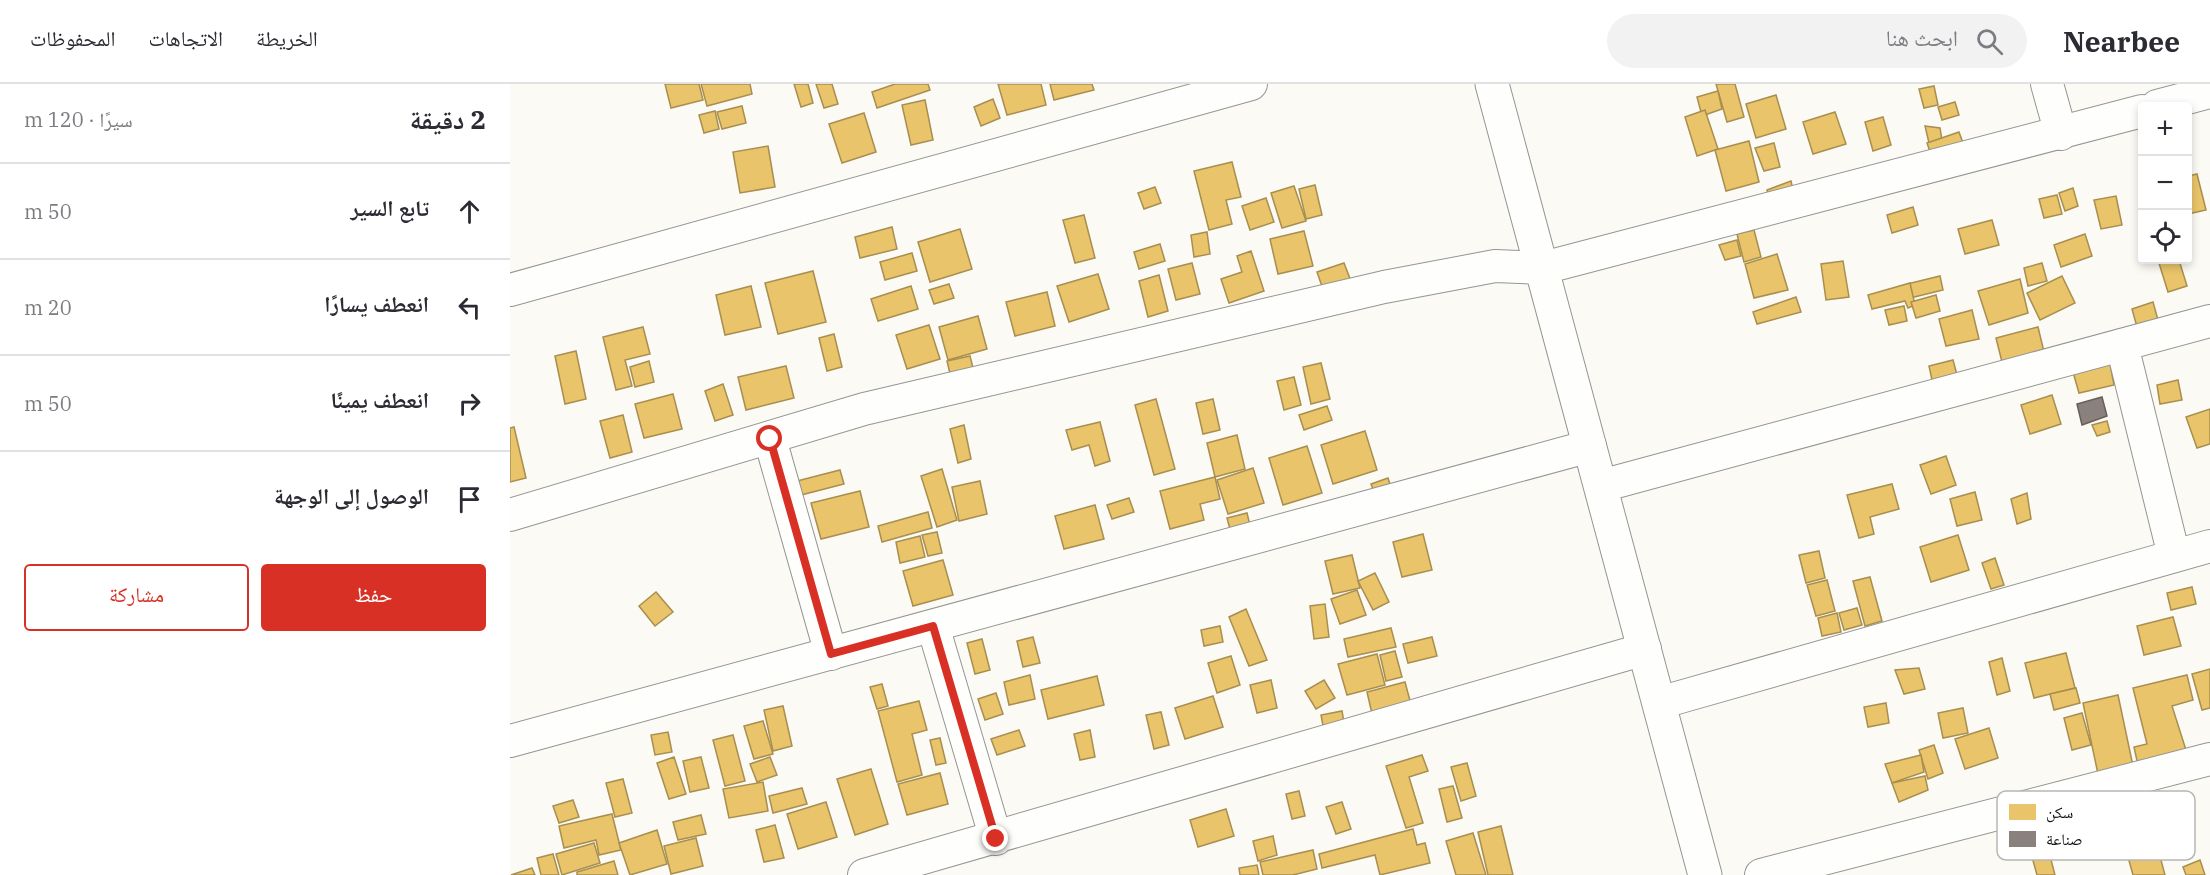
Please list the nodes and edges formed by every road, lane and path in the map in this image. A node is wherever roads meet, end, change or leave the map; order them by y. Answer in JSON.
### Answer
{"nodes":[{"id":1,"x":1251,"y":84,"type":"edge"},
{"id":2,"x":1492,"y":84,"type":"edge"},
{"id":3,"x":2047,"y":84,"type":"edge"},
{"id":4,"x":2210,"y":92,"type":"edge"},
{"id":5,"x":2172,"y":102,"type":"edge"},
{"id":6,"x":2138,"y":112,"type":"edge"},
{"id":7,"x":2061,"y":134,"type":"junction"},
{"id":8,"x":1543,"y":268,"type":"junction"},
{"id":9,"x":510,"y":290,"type":"edge"},
{"id":10,"x":2210,"y":321,"type":"edge"},
{"id":11,"x":2122,"y":345,"type":"junction"},
{"id":12,"x":770,"y":439,"type":"junction"},
{"id":13,"x":1590,"y":446,"type":"junction"},
{"id":14,"x":1601,"y":486,"type":"junction"},
{"id":15,"x":510,"y":516,"type":"edge"},
{"id":16,"x":2210,"y":546,"type":"edge"},
{"id":17,"x":2174,"y":556,"type":"junction"},
{"id":18,"x":933,"y":626,"type":"junction"},
{"id":19,"x":1645,"y":649,"type":"junction"},
{"id":20,"x":831,"y":654,"type":"junction"},
{"id":21,"x":1659,"y":704,"type":"junction"},
{"id":22,"x":510,"y":741,"type":"edge"},
{"id":23,"x":2210,"y":759,"type":"edge"},
{"id":24,"x":2086,"y":791,"type":"edge"},
{"id":25,"x":1997,"y":814,"type":"edge"},
{"id":26,"x":996,"y":839,"type":"junction"},
{"id":27,"x":864,"y":875,"type":"edge"},
{"id":28,"x":1706,"y":875,"type":"edge"},
{"id":29,"x":1761,"y":875,"type":"edge"}],
"edges":[{"from":1,"to":9,"type":"street"},
{"from":2,"to":8,"type":"street"},
{"from":3,"to":7,"type":"street"},
{"from":4,"to":5,"type":"street"},
{"from":6,"to":7,"type":"street"},
{"from":7,"to":8,"type":"street"},
{"from":8,"to":12,"type":"street"},
{"from":8,"to":13,"type":"street"},
{"from":10,"to":11,"type":"street"},
{"from":11,"to":14,"type":"street"},
{"from":11,"to":17,"type":"street"},
{"from":12,"to":15,"type":"street"},
{"from":12,"to":20,"type":"street"},
{"from":13,"to":14,"type":"street"},
{"from":13,"to":18,"type":"street"},
{"from":14,"to":19,"type":"street"},
{"from":16,"to":17,"type":"street"},
{"from":17,"to":21,"type":"street"},
{"from":18,"to":20,"type":"street"},
{"from":18,"to":26,"type":"street"},
{"from":19,"to":21,"type":"street"},
{"from":19,"to":26,"type":"street"},
{"from":20,"to":22,"type":"street"},
{"from":21,"to":28,"type":"street"},
{"from":23,"to":24,"type":"street"},
{"from":25,"to":29,"type":"street"},
{"from":26,"to":27,"type":"street"}]}
